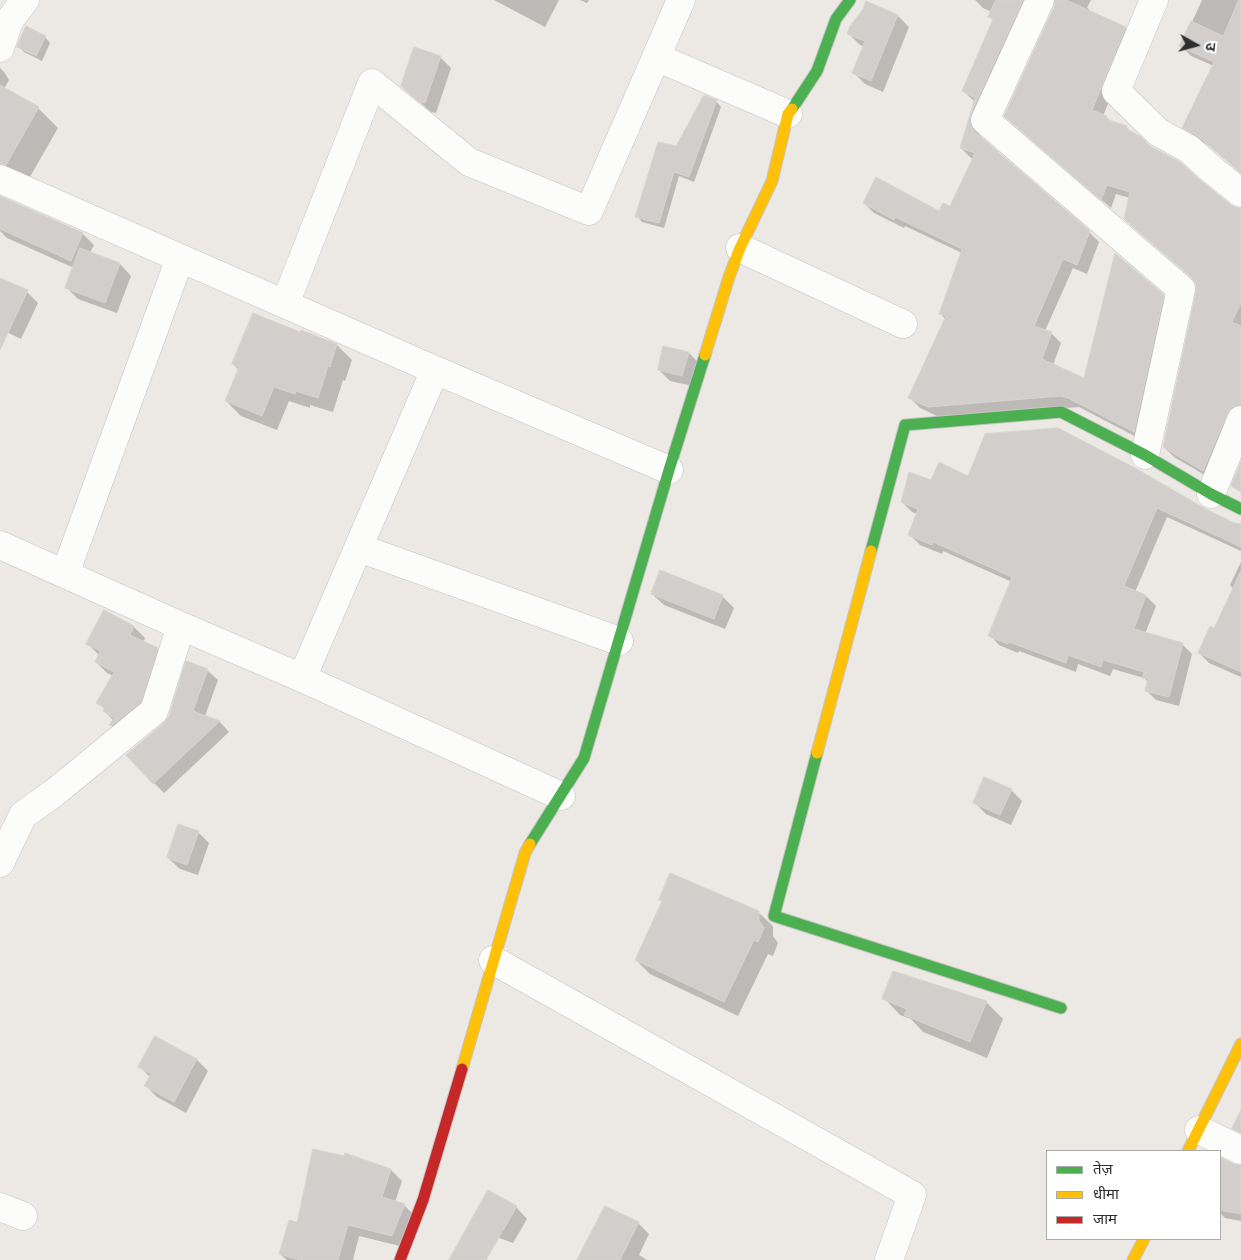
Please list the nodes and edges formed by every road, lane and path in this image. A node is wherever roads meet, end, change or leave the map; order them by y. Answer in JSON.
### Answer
{"nodes":[{"id":1,"x":25,"y":0,"type":"edge"},
{"id":2,"x":681,"y":0,"type":"edge"},
{"id":3,"x":850,"y":0,"type":"edge"},
{"id":4,"x":1040,"y":0,"type":"edge"},
{"id":5,"x":1154,"y":0,"type":"edge"},
{"id":6,"x":0,"y":48,"type":"edge"},
{"id":7,"x":656,"y":57,"type":"junction"},
{"id":8,"x":788,"y":114,"type":"junction"},
{"id":9,"x":0,"y":179,"type":"edge"},
{"id":10,"x":1241,"y":193,"type":"edge"},
{"id":11,"x":740,"y":248,"type":"junction"},
{"id":12,"x":180,"y":258,"type":"junction"},
{"id":13,"x":285,"y":304,"type":"junction"},
{"id":14,"x":904,"y":324,"type":"dead end"},
{"id":15,"x":435,"y":370,"type":"junction"},
{"id":16,"x":1241,"y":420,"type":"edge"},
{"id":17,"x":1146,"y":455,"type":"junction"},
{"id":18,"x":669,"y":470,"type":"junction"},
{"id":19,"x":1211,"y":494,"type":"junction"},
{"id":20,"x":1241,"y":509,"type":"edge"},
{"id":21,"x":0,"y":545,"type":"edge"},
{"id":22,"x":359,"y":548,"type":"junction"},
{"id":23,"x":65,"y":574,"type":"junction"},
{"id":24,"x":181,"y":626,"type":"junction"},
{"id":25,"x":619,"y":641,"type":"junction"},
{"id":26,"x":302,"y":678,"type":"junction"},
{"id":27,"x":561,"y":796,"type":"junction"},
{"id":28,"x":0,"y":863,"type":"edge"},
{"id":29,"x":494,"y":960,"type":"junction"},
{"id":30,"x":1061,"y":1008,"type":"dead end"},
{"id":31,"x":1241,"y":1044,"type":"edge"},
{"id":32,"x":1194,"y":1141,"type":"edge"},
{"id":33,"x":1241,"y":1150,"type":"edge"},
{"id":34,"x":1143,"y":1240,"type":"edge"},
{"id":35,"x":400,"y":1260,"type":"edge"},
{"id":36,"x":889,"y":1260,"type":"edge"},
{"id":37,"x":1133,"y":1260,"type":"edge"}],
"edges":[{"from":1,"to":6,"type":"street"},
{"from":2,"to":7,"type":"street"},
{"from":3,"to":8,"type":"street"},
{"from":4,"to":17,"type":"street"},
{"from":5,"to":10,"type":"street"},
{"from":7,"to":8,"type":"street"},
{"from":7,"to":13,"type":"street"},
{"from":8,"to":11,"type":"street"},
{"from":9,"to":12,"type":"street"},
{"from":11,"to":14,"type":"street"},
{"from":11,"to":18,"type":"street"},
{"from":12,"to":13,"type":"street"},
{"from":12,"to":23,"type":"street"},
{"from":13,"to":15,"type":"street"},
{"from":15,"to":18,"type":"street"},
{"from":15,"to":22,"type":"street"},
{"from":16,"to":19,"type":"street"},
{"from":17,"to":19,"type":"street"},
{"from":17,"to":30,"type":"street"},
{"from":18,"to":25,"type":"street"},
{"from":19,"to":20,"type":"street"},
{"from":21,"to":23,"type":"street"},
{"from":22,"to":25,"type":"street"},
{"from":22,"to":26,"type":"street"},
{"from":23,"to":24,"type":"street"},
{"from":24,"to":26,"type":"street"},
{"from":24,"to":28,"type":"street"},
{"from":25,"to":27,"type":"street"},
{"from":26,"to":27,"type":"street"},
{"from":27,"to":29,"type":"street"},
{"from":29,"to":35,"type":"street"},
{"from":29,"to":36,"type":"street"},
{"from":31,"to":32,"type":"street"},
{"from":32,"to":33,"type":"street"},
{"from":34,"to":37,"type":"street"}]}
